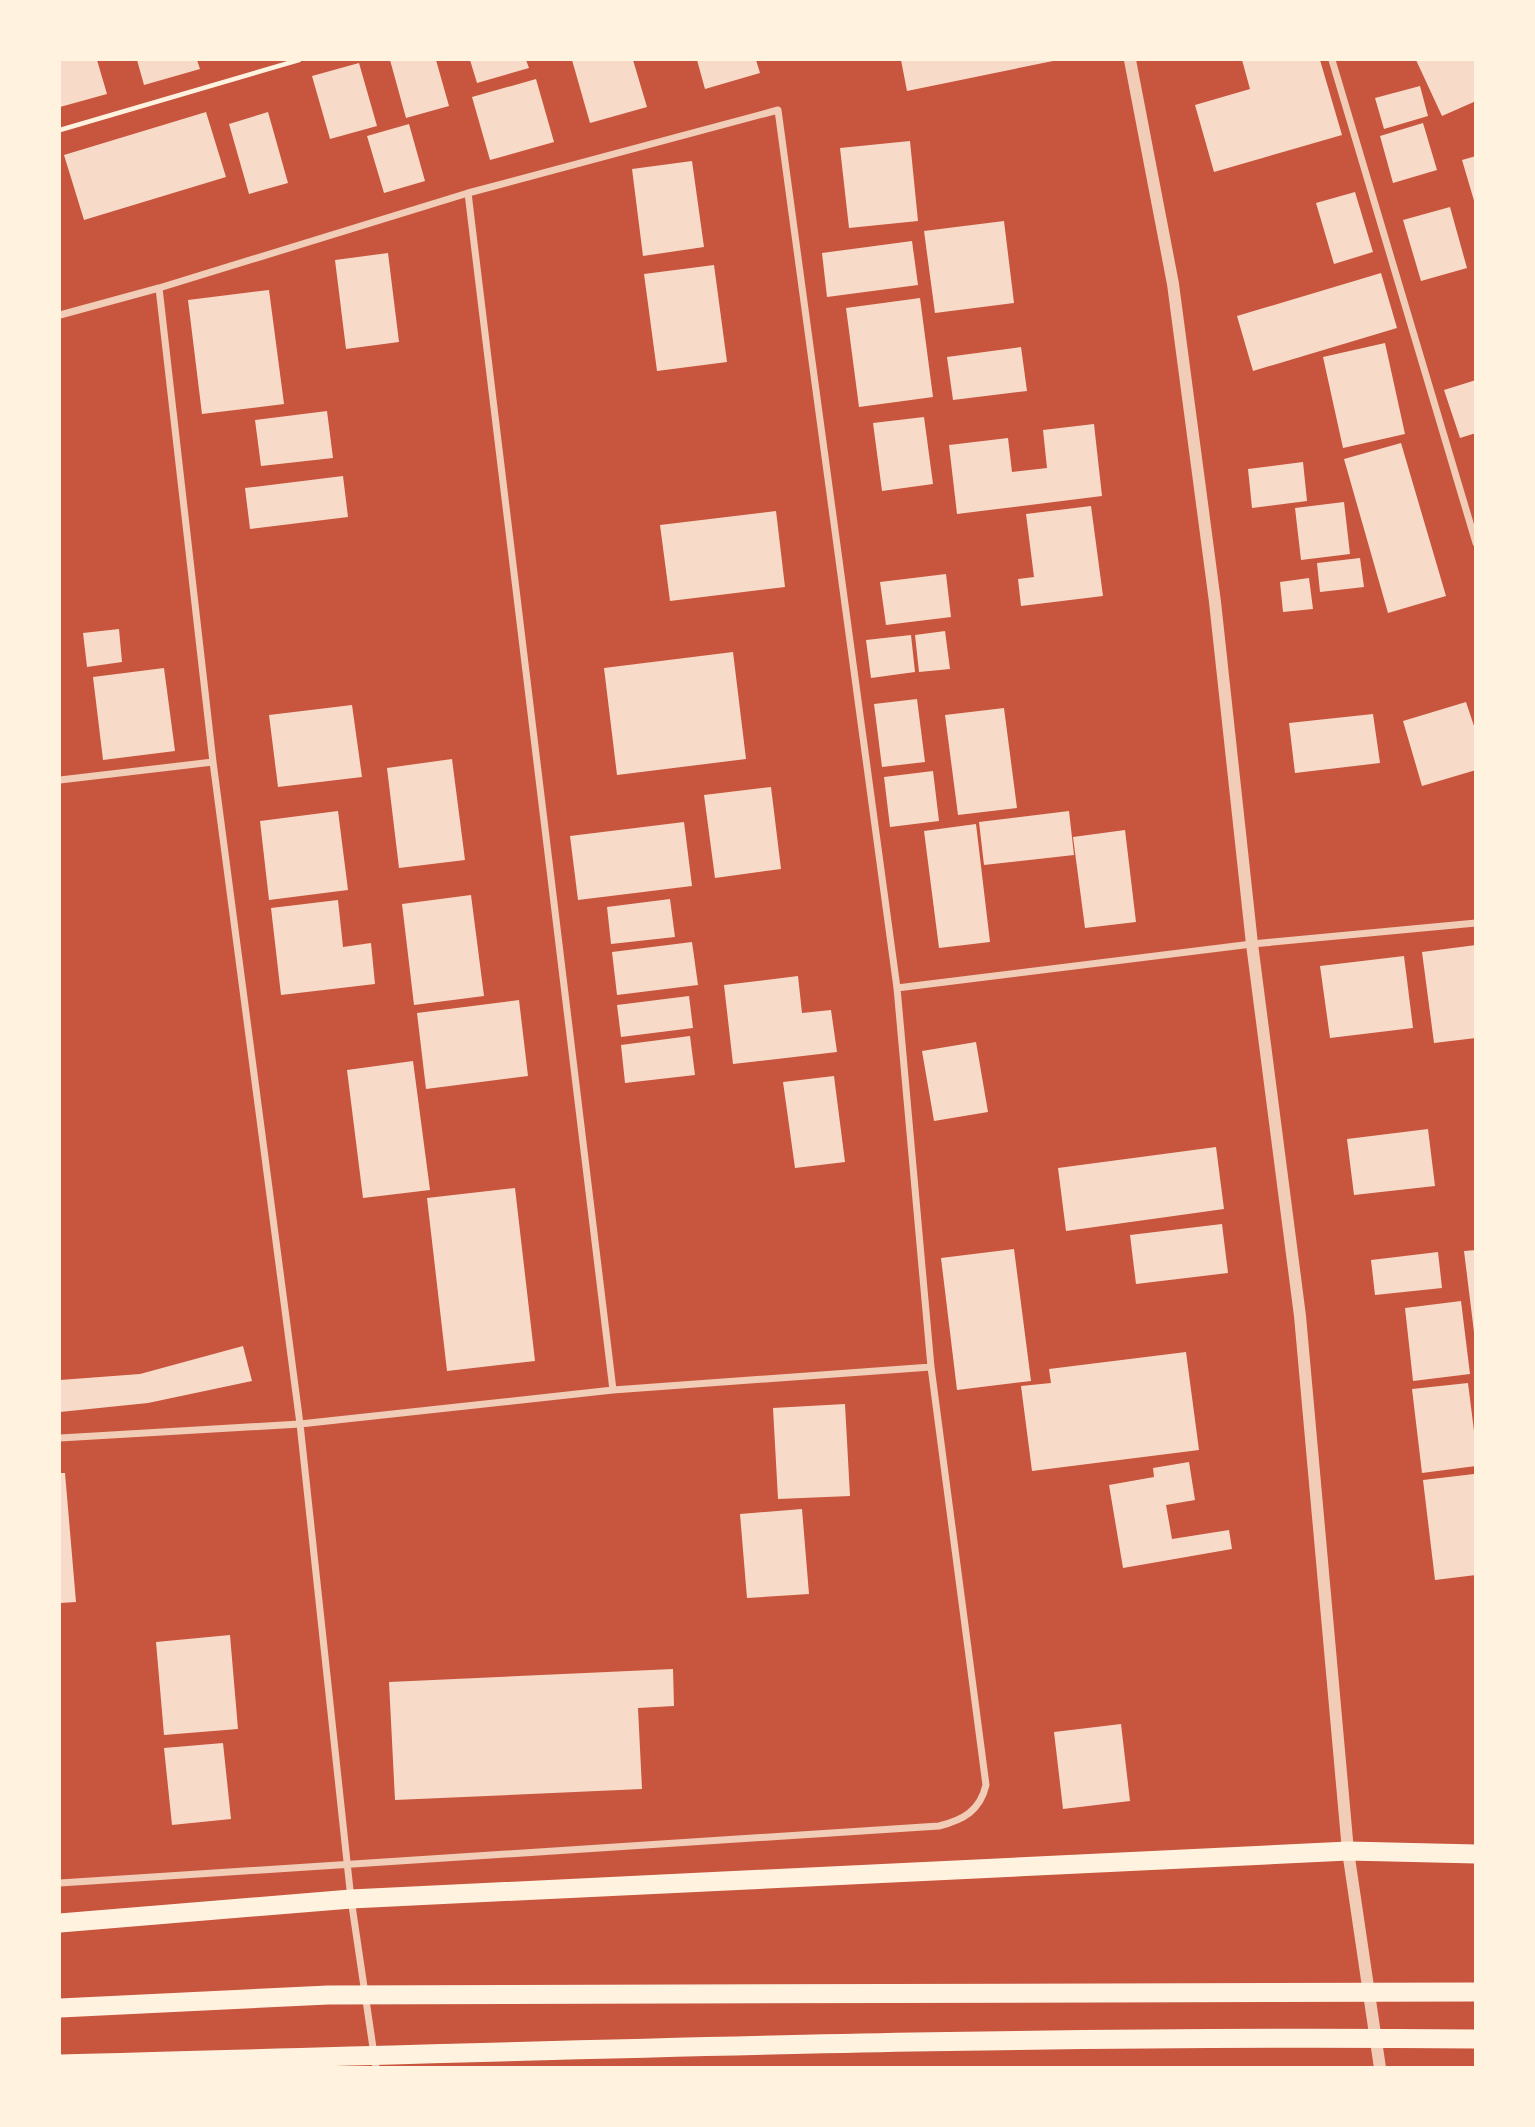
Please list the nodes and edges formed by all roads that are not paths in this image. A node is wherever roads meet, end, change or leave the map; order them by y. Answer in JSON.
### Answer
{"nodes":[{"id":1,"x":1130,"y":60,"type":"edge"},
{"id":2,"x":1332,"y":60,"type":"edge"},
{"id":3,"x":468,"y":193,"type":"junction"},
{"id":4,"x":159,"y":288,"type":"junction"},
{"id":5,"x":60,"y":315,"type":"edge"},
{"id":6,"x":1475,"y":543,"type":"edge"},
{"id":7,"x":213,"y":762,"type":"junction"},
{"id":8,"x":60,"y":780,"type":"edge"},
{"id":9,"x":1475,"y":923,"type":"edge"},
{"id":10,"x":1252,"y":944,"type":"junction"},
{"id":11,"x":897,"y":988,"type":"junction"},
{"id":12,"x":931,"y":1367,"type":"junction"},
{"id":13,"x":613,"y":1390,"type":"junction"},
{"id":14,"x":299,"y":1424,"type":"junction"},
{"id":15,"x":60,"y":1438,"type":"edge"},
{"id":16,"x":1348,"y":1852,"type":"junction"},
{"id":17,"x":1475,"y":1854,"type":"edge"},
{"id":18,"x":347,"y":1863,"type":"junction"},
{"id":19,"x":60,"y":1883,"type":"edge"},
{"id":20,"x":351,"y":1899,"type":"junction"},
{"id":21,"x":60,"y":1923,"type":"edge"},
{"id":22,"x":1475,"y":1992,"type":"edge"},
{"id":23,"x":60,"y":2008,"type":"edge"},
{"id":24,"x":1475,"y":2039,"type":"edge"},
{"id":25,"x":60,"y":2064,"type":"edge"},
{"id":26,"x":376,"y":2067,"type":"edge"},
{"id":27,"x":1380,"y":2067,"type":"edge"}],
"edges":[{"from":1,"to":10,"type":"street"},
{"from":2,"to":6,"type":"street"},
{"from":3,"to":4,"type":"street"},
{"from":3,"to":11,"type":"street"},
{"from":3,"to":13,"type":"street"},
{"from":4,"to":5,"type":"street"},
{"from":4,"to":7,"type":"street"},
{"from":7,"to":8,"type":"street"},
{"from":7,"to":14,"type":"street"},
{"from":9,"to":10,"type":"street"},
{"from":10,"to":11,"type":"street"},
{"from":10,"to":16,"type":"street"},
{"from":11,"to":12,"type":"street"},
{"from":12,"to":13,"type":"street"},
{"from":12,"to":18,"type":"street"},
{"from":13,"to":14,"type":"street"},
{"from":14,"to":15,"type":"street"},
{"from":14,"to":18,"type":"street"},
{"from":16,"to":17,"type":"highway"},
{"from":16,"to":20,"type":"highway"},
{"from":16,"to":27,"type":"street"},
{"from":18,"to":19,"type":"street"},
{"from":18,"to":20,"type":"street"},
{"from":20,"to":21,"type":"highway"},
{"from":20,"to":26,"type":"street"},
{"from":22,"to":23,"type":"highway"},
{"from":24,"to":25,"type":"highway"}]}
